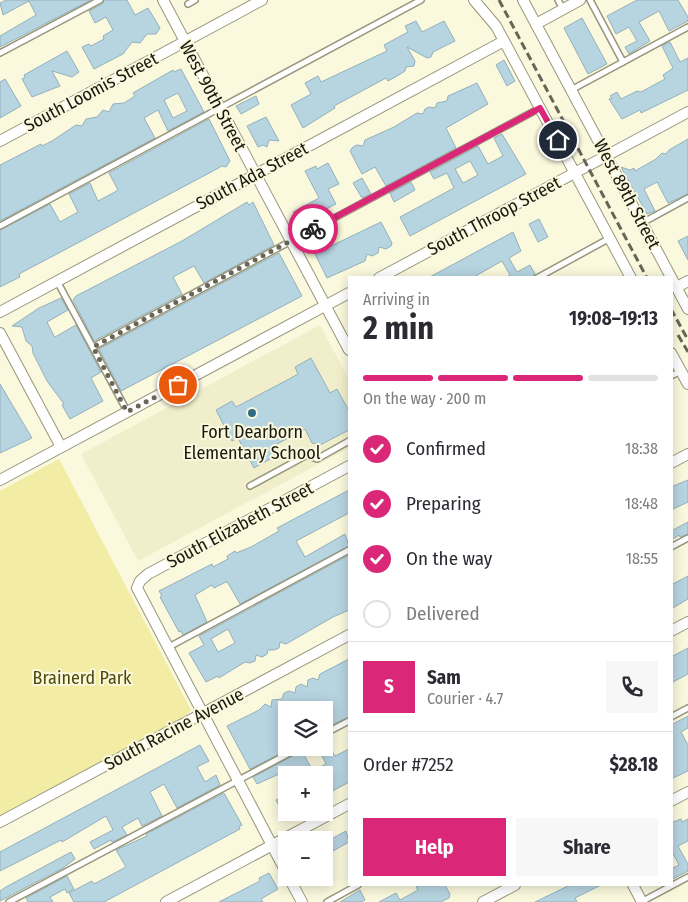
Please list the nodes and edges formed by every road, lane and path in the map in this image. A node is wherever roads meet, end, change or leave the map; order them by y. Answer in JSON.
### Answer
{"nodes":[{"id":1,"x":100,"y":0,"type":"edge"},
{"id":2,"x":163,"y":0,"type":"edge"},
{"id":3,"x":195,"y":0,"type":"edge"},
{"id":4,"x":421,"y":0,"type":"edge"},
{"id":5,"x":474,"y":0,"type":"edge"},
{"id":6,"x":523,"y":0,"type":"edge"},
{"id":7,"x":580,"y":0,"type":"edge"},
{"id":8,"x":590,"y":0,"type":"edge"},
{"id":9,"x":258,"y":1,"type":"edge"},
{"id":10,"x":188,"y":4,"type":"dead end"},
{"id":11,"x":561,"y":5,"type":"edge"},
{"id":12,"x":536,"y":24,"type":"junction"},
{"id":13,"x":688,"y":27,"type":"edge"},
{"id":14,"x":504,"y":41,"type":"junction"},
{"id":15,"x":185,"y":42,"type":"junction"},
{"id":16,"x":0,"y":53,"type":"edge"},
{"id":17,"x":623,"y":62,"type":"junction"},
{"id":18,"x":571,"y":90,"type":"junction"},
{"id":19,"x":220,"y":107,"type":"junction"},
{"id":20,"x":540,"y":108,"type":"junction"},
{"id":21,"x":688,"y":112,"type":"edge"},
{"id":22,"x":0,"y":141,"type":"edge"},
{"id":23,"x":606,"y":156,"type":"junction"},
{"id":24,"x":575,"y":172,"type":"junction"},
{"id":25,"x":255,"y":174,"type":"junction"},
{"id":26,"x":688,"y":198,"type":"edge"},
{"id":27,"x":642,"y":223,"type":"junction"},
{"id":28,"x":0,"y":226,"type":"edge"},
{"id":29,"x":610,"y":238,"type":"junction"},
{"id":30,"x":291,"y":241,"type":"junction"},
{"id":31,"x":382,"y":276,"type":"edge"},
{"id":32,"x":542,"y":276,"type":"edge"},
{"id":33,"x":630,"y":276,"type":"edge"},
{"id":34,"x":671,"y":276,"type":"edge"},
{"id":35,"x":58,"y":280,"type":"junction"},
{"id":36,"x":673,"y":280,"type":"edge"},
{"id":37,"x":688,"y":281,"type":"edge"},
{"id":38,"x":677,"y":287,"type":"junction"},
{"id":39,"x":348,"y":294,"type":"edge"},
{"id":40,"x":325,"y":306,"type":"junction"},
{"id":41,"x":688,"y":308,"type":"edge"},
{"id":42,"x":0,"y":312,"type":"edge"},
{"id":43,"x":0,"y":333,"type":"edge"},
{"id":44,"x":93,"y":347,"type":"junction"},
{"id":45,"x":348,"y":348,"type":"edge"},
{"id":46,"x":673,"y":357,"type":"edge"},
{"id":47,"x":681,"y":371,"type":"junction"},
{"id":48,"x":673,"y":375,"type":"edge"},
{"id":49,"x":688,"y":384,"type":"edge"},
{"id":50,"x":127,"y":412,"type":"junction"},
{"id":51,"x":348,"y":442,"type":"edge"},
{"id":52,"x":61,"y":447,"type":"junction"},
{"id":53,"x":688,"y":454,"type":"edge"},
{"id":54,"x":673,"y":461,"type":"edge"},
{"id":55,"x":348,"y":467,"type":"edge"},
{"id":56,"x":0,"y":480,"type":"edge"},
{"id":57,"x":250,"y":486,"type":"dead end"},
{"id":58,"x":688,"y":538,"type":"edge"},
{"id":59,"x":673,"y":547,"type":"edge"},
{"id":60,"x":348,"y":551,"type":"edge"},
{"id":61,"x":688,"y":622,"type":"edge"},
{"id":62,"x":673,"y":630,"type":"edge"},
{"id":63,"x":348,"y":637,"type":"edge"},
{"id":64,"x":167,"y":648,"type":"junction"},
{"id":65,"x":688,"y":708,"type":"edge"},
{"id":66,"x":202,"y":714,"type":"junction"},
{"id":67,"x":673,"y":716,"type":"edge"},
{"id":68,"x":348,"y":722,"type":"edge"},
{"id":69,"x":333,"y":729,"type":"edge"},
{"id":70,"x":284,"y":756,"type":"edge"},
{"id":71,"x":238,"y":780,"type":"junction"},
{"id":72,"x":688,"y":792,"type":"edge"},
{"id":73,"x":673,"y":800,"type":"edge"},
{"id":74,"x":348,"y":805,"type":"edge"},
{"id":75,"x":0,"y":822,"type":"edge"},
{"id":76,"x":272,"y":845,"type":"junction"},
{"id":77,"x":278,"y":857,"type":"edge"},
{"id":78,"x":688,"y":877,"type":"edge"},
{"id":79,"x":673,"y":885,"type":"edge"},
{"id":80,"x":293,"y":886,"type":"edge"},
{"id":81,"x":356,"y":886,"type":"edge"},
{"id":82,"x":513,"y":886,"type":"edge"},
{"id":83,"x":634,"y":886,"type":"edge"},
{"id":84,"x":671,"y":886,"type":"edge"},
{"id":85,"x":9,"y":902,"type":"edge"},
{"id":86,"x":166,"y":902,"type":"edge"},
{"id":87,"x":302,"y":902,"type":"edge"},
{"id":88,"x":326,"y":902,"type":"edge"},
{"id":89,"x":483,"y":902,"type":"edge"},
{"id":90,"x":642,"y":902,"type":"edge"}],
"edges":[{"from":1,"to":16,"type":"lane"},
{"from":2,"to":15,"type":"street","name":"West 90th Street"},
{"from":3,"to":10,"type":"lane"},
{"from":4,"to":19,"type":"lane"},
{"from":5,"to":14,"type":"street","name":"West 89th Street"},
{"from":6,"to":12,"type":"street","name":"West 89th Street"},
{"from":7,"to":11,"type":"street"},
{"from":8,"to":17,"type":"lane"},
{"from":9,"to":15,"type":"street","name":"South Loomis Street"},
{"from":11,"to":12,"type":"street"},
{"from":12,"to":18,"type":"street","name":"West 89th Street"},
{"from":13,"to":17,"type":"lane"},
{"from":14,"to":20,"type":"street","name":"West 89th Street"},
{"from":14,"to":25,"type":"street","name":"South Ada Street"},
{"from":15,"to":19,"type":"street","name":"West 90th Street"},
{"from":15,"to":22,"type":"street","name":"South Loomis Street"},
{"from":17,"to":18,"type":"lane"},
{"from":18,"to":23,"type":"street","name":"West 89th Street"},
{"from":19,"to":25,"type":"street","name":"West 90th Street"},
{"from":19,"to":28,"type":"lane"},
{"from":20,"to":24,"type":"street","name":"West 89th Street"},
{"from":20,"to":30,"type":"lane"},
{"from":21,"to":23,"type":"street","name":"South Throop Street"},
{"from":23,"to":24,"type":"street","name":"South Throop Street"},
{"from":23,"to":27,"type":"street","name":"West 89th Street"},
{"from":24,"to":29,"type":"street","name":"West 89th Street"},
{"from":24,"to":31,"type":"street","name":"South Throop Street"},
{"from":25,"to":30,"type":"street","name":"West 90th Street"},
{"from":25,"to":35,"type":"street","name":"South Ada Street"},
{"from":26,"to":27,"type":"lane"},
{"from":27,"to":34,"type":"street","name":"West 89th Street"},
{"from":29,"to":32,"type":"lane"},
{"from":29,"to":33,"type":"street","name":"West 89th Street"},
{"from":30,"to":40,"type":"street","name":"West 90th Street"},
{"from":30,"to":44,"type":"lane"},
{"from":35,"to":42,"type":"street","name":"South Ada Street"},
{"from":35,"to":44,"type":"lane"},
{"from":36,"to":38,"type":"street","name":"West 89th Street"},
{"from":37,"to":38,"type":"street"},
{"from":38,"to":41,"type":"street","name":"West 89th Street"},
{"from":39,"to":40,"type":"street"},
{"from":40,"to":45,"type":"street","name":"West 90th Street"},
{"from":40,"to":50,"type":"street"},
{"from":43,"to":52,"type":"street"},
{"from":44,"to":50,"type":"lane"},
{"from":46,"to":47,"type":"street"},
{"from":47,"to":48,"type":"lane"},
{"from":47,"to":49,"type":"street"},
{"from":50,"to":52,"type":"street"},
{"from":51,"to":57,"type":"lane"},
{"from":52,"to":56,"type":"street"},
{"from":53,"to":54,"type":"street"},
{"from":55,"to":64,"type":"street","name":"South Elizabeth Street"},
{"from":58,"to":59,"type":"lane"},
{"from":60,"to":64,"type":"lane"},
{"from":61,"to":62,"type":"street"},
{"from":63,"to":66,"type":"street","name":"South Racine Avenue"},
{"from":64,"to":66,"type":"street"},
{"from":65,"to":67,"type":"lane"},
{"from":66,"to":71,"type":"street"},
{"from":66,"to":75,"type":"street","name":"South Racine Avenue"},
{"from":68,"to":69,"type":"lane"},
{"from":70,"to":71,"type":"lane"},
{"from":71,"to":76,"type":"street"},
{"from":71,"to":85,"type":"lane"},
{"from":72,"to":73,"type":"street"},
{"from":74,"to":76,"type":"street"},
{"from":76,"to":77,"type":"street"},
{"from":76,"to":86,"type":"street"},
{"from":78,"to":79,"type":"lane"},
{"from":80,"to":87,"type":"street"},
{"from":81,"to":88,"type":"lane"},
{"from":82,"to":89,"type":"street"},
{"from":83,"to":90,"type":"street"},
{"from":84,"to":90,"type":"lane"}]}
